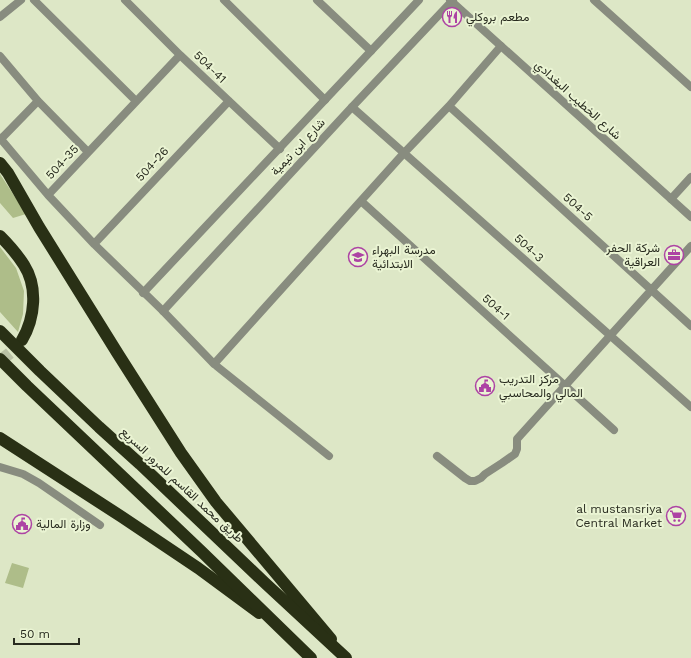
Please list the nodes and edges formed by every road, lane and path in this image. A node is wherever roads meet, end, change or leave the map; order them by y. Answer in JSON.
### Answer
{"nodes":[{"id":1,"x":21,"y":0,"type":"edge"},
{"id":2,"x":34,"y":0,"type":"edge"},
{"id":3,"x":125,"y":0,"type":"edge"},
{"id":4,"x":224,"y":0,"type":"edge"},
{"id":5,"x":317,"y":0,"type":"edge"},
{"id":6,"x":419,"y":0,"type":"edge"},
{"id":7,"x":594,"y":0,"type":"edge"},
{"id":8,"x":451,"y":1,"type":"edge"},
{"id":9,"x":0,"y":17,"type":"edge"},
{"id":10,"x":501,"y":46,"type":"junction"},
{"id":11,"x":371,"y":51,"type":"junction"},
{"id":12,"x":180,"y":55,"type":"junction"},
{"id":13,"x":0,"y":56,"type":"edge"},
{"id":14,"x":691,"y":87,"type":"edge"},
{"id":15,"x":325,"y":100,"type":"junction"},
{"id":16,"x":228,"y":101,"type":"junction"},
{"id":17,"x":38,"y":102,"type":"junction"},
{"id":18,"x":136,"y":102,"type":"junction"},
{"id":19,"x":449,"y":106,"type":"junction"},
{"id":20,"x":352,"y":107,"type":"junction"},
{"id":21,"x":0,"y":138,"type":"edge"},
{"id":22,"x":280,"y":149,"type":"junction"},
{"id":23,"x":88,"y":152,"type":"junction"},
{"id":24,"x":404,"y":153,"type":"junction"},
{"id":25,"x":0,"y":163,"type":"edge"},
{"id":26,"x":691,"y":177,"type":"edge"},
{"id":27,"x":48,"y":195,"type":"junction"},
{"id":28,"x":671,"y":199,"type":"junction"},
{"id":29,"x":361,"y":201,"type":"junction"},
{"id":30,"x":691,"y":217,"type":"edge"},
{"id":31,"x":0,"y":236,"type":"edge"},
{"id":32,"x":94,"y":244,"type":"junction"},
{"id":33,"x":691,"y":246,"type":"edge"},
{"id":34,"x":651,"y":290,"type":"junction"},
{"id":35,"x":143,"y":294,"type":"junction"},
{"id":36,"x":163,"y":312,"type":"junction"},
{"id":37,"x":691,"y":326,"type":"edge"},
{"id":38,"x":0,"y":331,"type":"edge"},
{"id":39,"x":610,"y":336,"type":"junction"},
{"id":40,"x":22,"y":340,"type":"tunnel mouth"},
{"id":41,"x":0,"y":359,"type":"edge"},
{"id":42,"x":214,"y":364,"type":"junction"},
{"id":43,"x":565,"y":386,"type":"junction"},
{"id":44,"x":691,"y":407,"type":"edge"},
{"id":45,"x":614,"y":430,"type":"dead end"},
{"id":46,"x":0,"y":438,"type":"edge"},
{"id":47,"x":329,"y":456,"type":"dead end"},
{"id":48,"x":437,"y":456,"type":"dead end"},
{"id":49,"x":0,"y":466,"type":"edge"},
{"id":50,"x":100,"y":525,"type":"dead end"},
{"id":51,"x":279,"y":627,"type":"junction"},
{"id":52,"x":311,"y":658,"type":"edge"},
{"id":53,"x":346,"y":658,"type":"edge"}],
"edges":[{"from":1,"to":9,"type":"street"},
{"from":2,"to":18,"type":"street"},
{"from":3,"to":12,"type":"street","name":"504-41"},
{"from":4,"to":15,"type":"street"},
{"from":5,"to":11,"type":"street"},
{"from":6,"to":11,"type":"street","name":"شارع ابن تيمية"},
{"from":7,"to":14,"type":"street"},
{"from":8,"to":10,"type":"street","name":"شارع الخطيب البغدادي"},
{"from":8,"to":20,"type":"street","name":"شارع ابن تيمية"},
{"from":10,"to":19,"type":"street"},
{"from":10,"to":28,"type":"street","name":"شارع الخطيب البغدادي"},
{"from":11,"to":15,"type":"street","name":"شارع ابن تيمية"},
{"from":12,"to":16,"type":"street","name":"504-41"},
{"from":12,"to":18,"type":"street","name":"504-35"},
{"from":13,"to":17,"type":"street"},
{"from":15,"to":22,"type":"street","name":"شارع ابن تيمية"},
{"from":16,"to":22,"type":"street","name":"504-41"},
{"from":16,"to":32,"type":"street","name":"504-26"},
{"from":17,"to":21,"type":"street"},
{"from":17,"to":23,"type":"street"},
{"from":18,"to":23,"type":"street","name":"504-35"},
{"from":19,"to":24,"type":"street"},
{"from":19,"to":34,"type":"street","name":"504-5"},
{"from":20,"to":24,"type":"street","name":"504-3"},
{"from":20,"to":36,"type":"street","name":"شارع ابن تيمية"},
{"from":21,"to":27,"type":"street"},
{"from":22,"to":35,"type":"street","name":"شارع ابن تيمية"},
{"from":23,"to":27,"type":"street","name":"504-35"},
{"from":24,"to":29,"type":"street"},
{"from":24,"to":39,"type":"street","name":"504-3"},
{"from":25,"to":53,"type":"highway","bridge":true},
{"from":26,"to":28,"type":"street"},
{"from":27,"to":32,"type":"street","name":"504-35"},
{"from":28,"to":30,"type":"street","name":"شارع الخطيب البغدادي"},
{"from":29,"to":42,"type":"street"},
{"from":29,"to":43,"type":"street","name":"504-1"},
{"from":31,"to":40,"type":"highway"},
{"from":32,"to":35,"type":"street","name":"504-35"},
{"from":33,"to":34,"type":"street"},
{"from":34,"to":37,"type":"street","name":"504-5"},
{"from":34,"to":39,"type":"street"},
{"from":35,"to":36,"type":"street","name":"504-35"},
{"from":36,"to":42,"type":"street","name":"504-35"},
{"from":38,"to":53,"type":"highway","name":"طريق محمد القاسم للمرور السريع","bridge":true},
{"from":39,"to":43,"type":"street"},
{"from":39,"to":44,"type":"street","name":"504-3"},
{"from":41,"to":51,"type":"highway","bridge":true},
{"from":42,"to":47,"type":"street","name":"504-35"},
{"from":43,"to":45,"type":"street","name":"504-1"},
{"from":43,"to":48,"type":"street"},
{"from":46,"to":51,"type":"highway","bridge":true},
{"from":49,"to":50,"type":"street"},
{"from":51,"to":52,"type":"highway","bridge":true}]}
